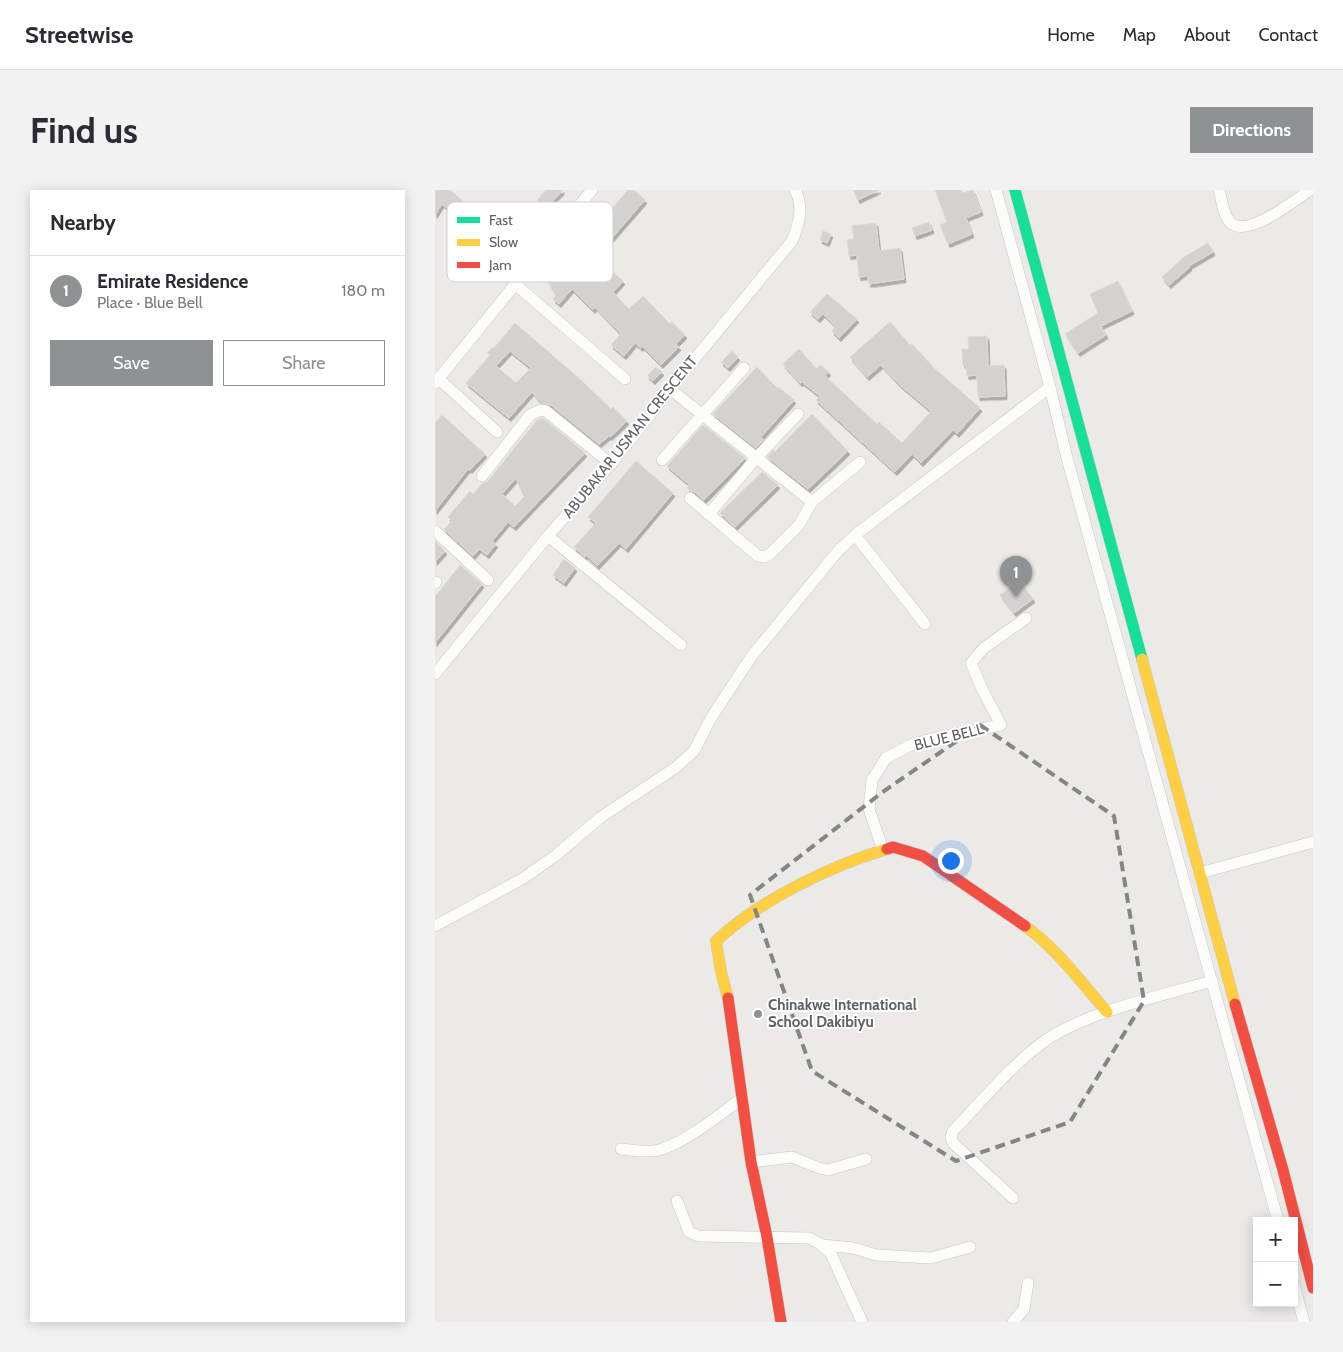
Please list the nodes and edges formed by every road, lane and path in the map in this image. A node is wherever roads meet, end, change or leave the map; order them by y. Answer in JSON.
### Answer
{"nodes":[{"id":1,"x":592,"y":190,"type":"edge"},
{"id":2,"x":795,"y":190,"type":"edge"},
{"id":3,"x":996,"y":190,"type":"edge"},
{"id":4,"x":1015,"y":190,"type":"edge"},
{"id":5,"x":1219,"y":190,"type":"edge"},
{"id":6,"x":1310,"y":190,"type":"edge"},
{"id":7,"x":582,"y":202,"type":"edge"},
{"id":8,"x":515,"y":284,"type":"joint"},
{"id":9,"x":744,"y":368,"type":"dead end"},
{"id":10,"x":625,"y":379,"type":"dead end"},
{"id":11,"x":437,"y":381,"type":"edge"},
{"id":12,"x":1050,"y":387,"type":"junction"},
{"id":13,"x":670,"y":389,"type":"junction"},
{"id":14,"x":701,"y":414,"type":"junction"},
{"id":15,"x":798,"y":414,"type":"dead end"},
{"id":16,"x":497,"y":432,"type":"dead end"},
{"id":17,"x":757,"y":458,"type":"junction"},
{"id":18,"x":662,"y":460,"type":"dead end"},
{"id":19,"x":860,"y":462,"type":"dead end"},
{"id":20,"x":611,"y":464,"type":"junction"},
{"id":21,"x":482,"y":476,"type":"dead end"},
{"id":22,"x":690,"y":498,"type":"dead end"},
{"id":23,"x":812,"y":502,"type":"junction"},
{"id":24,"x":709,"y":514,"type":"junction"},
{"id":25,"x":435,"y":531,"type":"edge"},
{"id":26,"x":855,"y":535,"type":"junction"},
{"id":27,"x":548,"y":536,"type":"junction"},
{"id":28,"x":488,"y":580,"type":"dead end"},
{"id":29,"x":1026,"y":618,"type":"dead end"},
{"id":30,"x":925,"y":624,"type":"dead end"},
{"id":31,"x":681,"y":645,"type":"dead end"},
{"id":32,"x":435,"y":674,"type":"edge"},
{"id":33,"x":1313,"y":842,"type":"edge"},
{"id":34,"x":883,"y":850,"type":"junction"},
{"id":35,"x":1200,"y":873,"type":"junction"},
{"id":36,"x":435,"y":926,"type":"edge"},
{"id":37,"x":1221,"y":952,"type":"junction"},
{"id":38,"x":1204,"y":958,"type":"junction"},
{"id":39,"x":1212,"y":981,"type":"junction"},
{"id":40,"x":1107,"y":1012,"type":"junction"},
{"id":41,"x":741,"y":1099,"type":"junction"},
{"id":42,"x":621,"y":1149,"type":"dead end"},
{"id":43,"x":866,"y":1159,"type":"dead end"},
{"id":44,"x":751,"y":1162,"type":"junction"},
{"id":45,"x":1013,"y":1198,"type":"dead end"},
{"id":46,"x":677,"y":1201,"type":"dead end"},
{"id":47,"x":1277,"y":1217,"type":"edge"},
{"id":48,"x":767,"y":1237,"type":"junction"},
{"id":49,"x":822,"y":1246,"type":"junction"},
{"id":50,"x":971,"y":1247,"type":"dead end"},
{"id":51,"x":1028,"y":1283,"type":"dead end"},
{"id":52,"x":1313,"y":1288,"type":"edge"},
{"id":53,"x":1298,"y":1300,"type":"edge"},
{"id":54,"x":781,"y":1322,"type":"edge"},
{"id":55,"x":863,"y":1322,"type":"edge"},
{"id":56,"x":1013,"y":1322,"type":"edge"},
{"id":57,"x":1304,"y":1322,"type":"edge"}],
"edges":[{"from":1,"to":7,"type":"street"},
{"from":2,"to":13,"type":"street","name":"ABUBAKAR USMAN CRESCENT"},
{"from":3,"to":12,"type":"street"},
{"from":4,"to":35,"type":"street"},
{"from":5,"to":6,"type":"street"},
{"from":8,"to":10,"type":"street"},
{"from":8,"to":11,"type":"street"},
{"from":9,"to":14,"type":"street"},
{"from":11,"to":16,"type":"street"},
{"from":12,"to":26,"type":"street"},
{"from":12,"to":38,"type":"street"},
{"from":13,"to":14,"type":"street"},
{"from":13,"to":20,"type":"street","name":"ABUBAKAR USMAN CRESCENT"},
{"from":14,"to":17,"type":"street"},
{"from":14,"to":18,"type":"street"},
{"from":15,"to":17,"type":"street"},
{"from":17,"to":23,"type":"street"},
{"from":17,"to":24,"type":"street"},
{"from":19,"to":23,"type":"street"},
{"from":20,"to":21,"type":"street"},
{"from":20,"to":27,"type":"street","name":"ABUBAKAR USMAN CRESCENT"},
{"from":22,"to":24,"type":"street"},
{"from":23,"to":24,"type":"street"},
{"from":25,"to":28,"type":"street"},
{"from":26,"to":30,"type":"street"},
{"from":26,"to":36,"type":"street"},
{"from":27,"to":31,"type":"street"},
{"from":27,"to":32,"type":"street","name":"ABUBAKAR USMAN CRESCENT"},
{"from":29,"to":34,"type":"street","name":"BLUE BELL"},
{"from":33,"to":35,"type":"street"},
{"from":34,"to":40,"type":"street"},
{"from":34,"to":41,"type":"street"},
{"from":35,"to":37,"type":"street"},
{"from":37,"to":38,"type":"street"},
{"from":37,"to":52,"type":"street"},
{"from":38,"to":39,"type":"street"},
{"from":39,"to":40,"type":"street"},
{"from":39,"to":47,"type":"street"},
{"from":40,"to":45,"type":"street"},
{"from":41,"to":42,"type":"street"},
{"from":41,"to":44,"type":"street"},
{"from":43,"to":44,"type":"street"},
{"from":44,"to":48,"type":"street"},
{"from":46,"to":48,"type":"street"},
{"from":48,"to":49,"type":"street"},
{"from":48,"to":54,"type":"street"},
{"from":49,"to":50,"type":"street"},
{"from":49,"to":55,"type":"street"},
{"from":51,"to":56,"type":"street"},
{"from":53,"to":57,"type":"street"}]}
